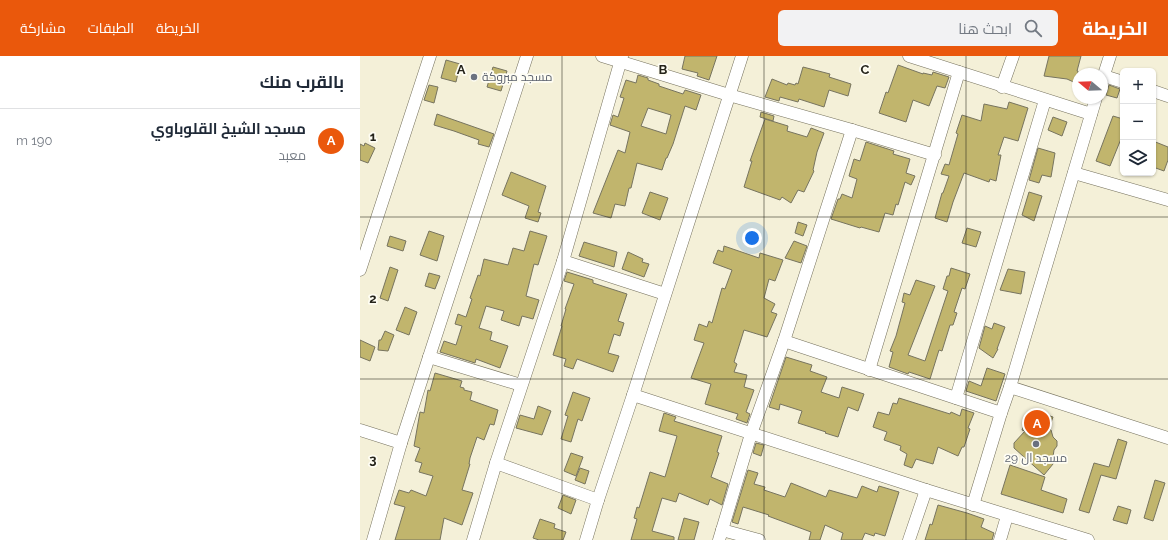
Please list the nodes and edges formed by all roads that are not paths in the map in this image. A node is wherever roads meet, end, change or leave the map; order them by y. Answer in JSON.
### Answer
{"nodes":[{"id":1,"x":430,"y":56,"type":"edge"},
{"id":2,"x":527,"y":56,"type":"edge"},
{"id":3,"x":602,"y":56,"type":"edge"},
{"id":4,"x":742,"y":56,"type":"edge"},
{"id":5,"x":909,"y":56,"type":"edge"},
{"id":6,"x":1013,"y":56,"type":"edge"},
{"id":7,"x":1110,"y":56,"type":"edge"},
{"id":8,"x":622,"y":59,"type":"edge"},
{"id":9,"x":1106,"y":68,"type":"edge"},
{"id":10,"x":959,"y":72,"type":"junction"},
{"id":11,"x":1108,"y":79,"type":"edge"},
{"id":12,"x":1120,"y":81,"type":"edge"},
{"id":13,"x":1002,"y":87,"type":"junction"},
{"id":14,"x":1156,"y":92,"type":"edge"},
{"id":15,"x":729,"y":95,"type":"junction"},
{"id":16,"x":1168,"y":96,"type":"edge"},
{"id":17,"x":1044,"y":100,"type":"junction"},
{"id":18,"x":1094,"y":104,"type":"edge"},
{"id":19,"x":1091,"y":114,"type":"junction"},
{"id":20,"x":852,"y":130,"type":"junction"},
{"id":21,"x":934,"y":155,"type":"junction"},
{"id":22,"x":1074,"y":173,"type":"junction"},
{"id":23,"x":1168,"y":200,"type":"edge"},
{"id":24,"x":563,"y":261,"type":"junction"},
{"id":25,"x":360,"y":270,"type":"edge"},
{"id":26,"x":665,"y":294,"type":"junction"},
{"id":27,"x":784,"y":341,"type":"junction"},
{"id":28,"x":429,"y":357,"type":"junction"},
{"id":29,"x":869,"y":370,"type":"junction"},
{"id":30,"x":521,"y":385,"type":"junction"},
{"id":31,"x":1010,"y":387,"type":"junction"},
{"id":32,"x":633,"y":395,"type":"junction"},
{"id":33,"x":956,"y":398,"type":"junction"},
{"id":34,"x":1001,"y":413,"type":"junction"},
{"id":35,"x":360,"y":430,"type":"edge"},
{"id":36,"x":751,"y":434,"type":"junction"},
{"id":37,"x":1168,"y":438,"type":"edge"},
{"id":38,"x":401,"y":443,"type":"junction"},
{"id":39,"x":496,"y":463,"type":"junction"},
{"id":40,"x":926,"y":490,"type":"junction"},
{"id":41,"x":598,"y":500,"type":"junction"},
{"id":42,"x":973,"y":505,"type":"junction"},
{"id":43,"x":1007,"y":516,"type":"junction"},
{"id":44,"x":720,"y":535,"type":"edge"},
{"id":45,"x":373,"y":540,"type":"edge"},
{"id":46,"x":473,"y":540,"type":"edge"},
{"id":47,"x":586,"y":540,"type":"edge"},
{"id":48,"x":759,"y":540,"type":"edge"},
{"id":49,"x":909,"y":540,"type":"edge"},
{"id":50,"x":1000,"y":540,"type":"edge"},
{"id":51,"x":1088,"y":540,"type":"edge"}],
"edges":[{"from":1,"to":25,"type":"street"},
{"from":2,"to":28,"type":"street"},
{"from":3,"to":8,"type":"street"},
{"from":4,"to":15,"type":"street"},
{"from":5,"to":10,"type":"street"},
{"from":6,"to":13,"type":"street"},
{"from":7,"to":9,"type":"street"},
{"from":8,"to":15,"type":"street"},
{"from":8,"to":24,"type":"street"},
{"from":10,"to":13,"type":"street"},
{"from":10,"to":21,"type":"street"},
{"from":11,"to":12,"type":"street"},
{"from":13,"to":17,"type":"street"},
{"from":14,"to":16,"type":"street"},
{"from":15,"to":20,"type":"street"},
{"from":15,"to":26,"type":"street"},
{"from":17,"to":19,"type":"street"},
{"from":17,"to":33,"type":"street"},
{"from":18,"to":19,"type":"street"},
{"from":19,"to":22,"type":"street"},
{"from":20,"to":21,"type":"street"},
{"from":20,"to":27,"type":"street"},
{"from":21,"to":29,"type":"street"},
{"from":22,"to":23,"type":"street"},
{"from":22,"to":31,"type":"street"},
{"from":24,"to":26,"type":"street"},
{"from":24,"to":30,"type":"street"},
{"from":26,"to":32,"type":"street"},
{"from":27,"to":29,"type":"street"},
{"from":27,"to":36,"type":"street"},
{"from":28,"to":30,"type":"street"},
{"from":28,"to":38,"type":"street"},
{"from":29,"to":33,"type":"street"},
{"from":30,"to":39,"type":"street"},
{"from":31,"to":34,"type":"street"},
{"from":31,"to":37,"type":"street"},
{"from":32,"to":36,"type":"street"},
{"from":32,"to":41,"type":"street"},
{"from":33,"to":34,"type":"street"},
{"from":34,"to":42,"type":"street"},
{"from":35,"to":38,"type":"street"},
{"from":36,"to":40,"type":"street"},
{"from":36,"to":44,"type":"street"},
{"from":38,"to":45,"type":"street"},
{"from":39,"to":41,"type":"street"},
{"from":39,"to":46,"type":"street"},
{"from":40,"to":42,"type":"street"},
{"from":40,"to":49,"type":"street"},
{"from":41,"to":47,"type":"street"},
{"from":42,"to":43,"type":"street"},
{"from":43,"to":50,"type":"street"},
{"from":43,"to":51,"type":"street"},
{"from":44,"to":48,"type":"street"}]}
